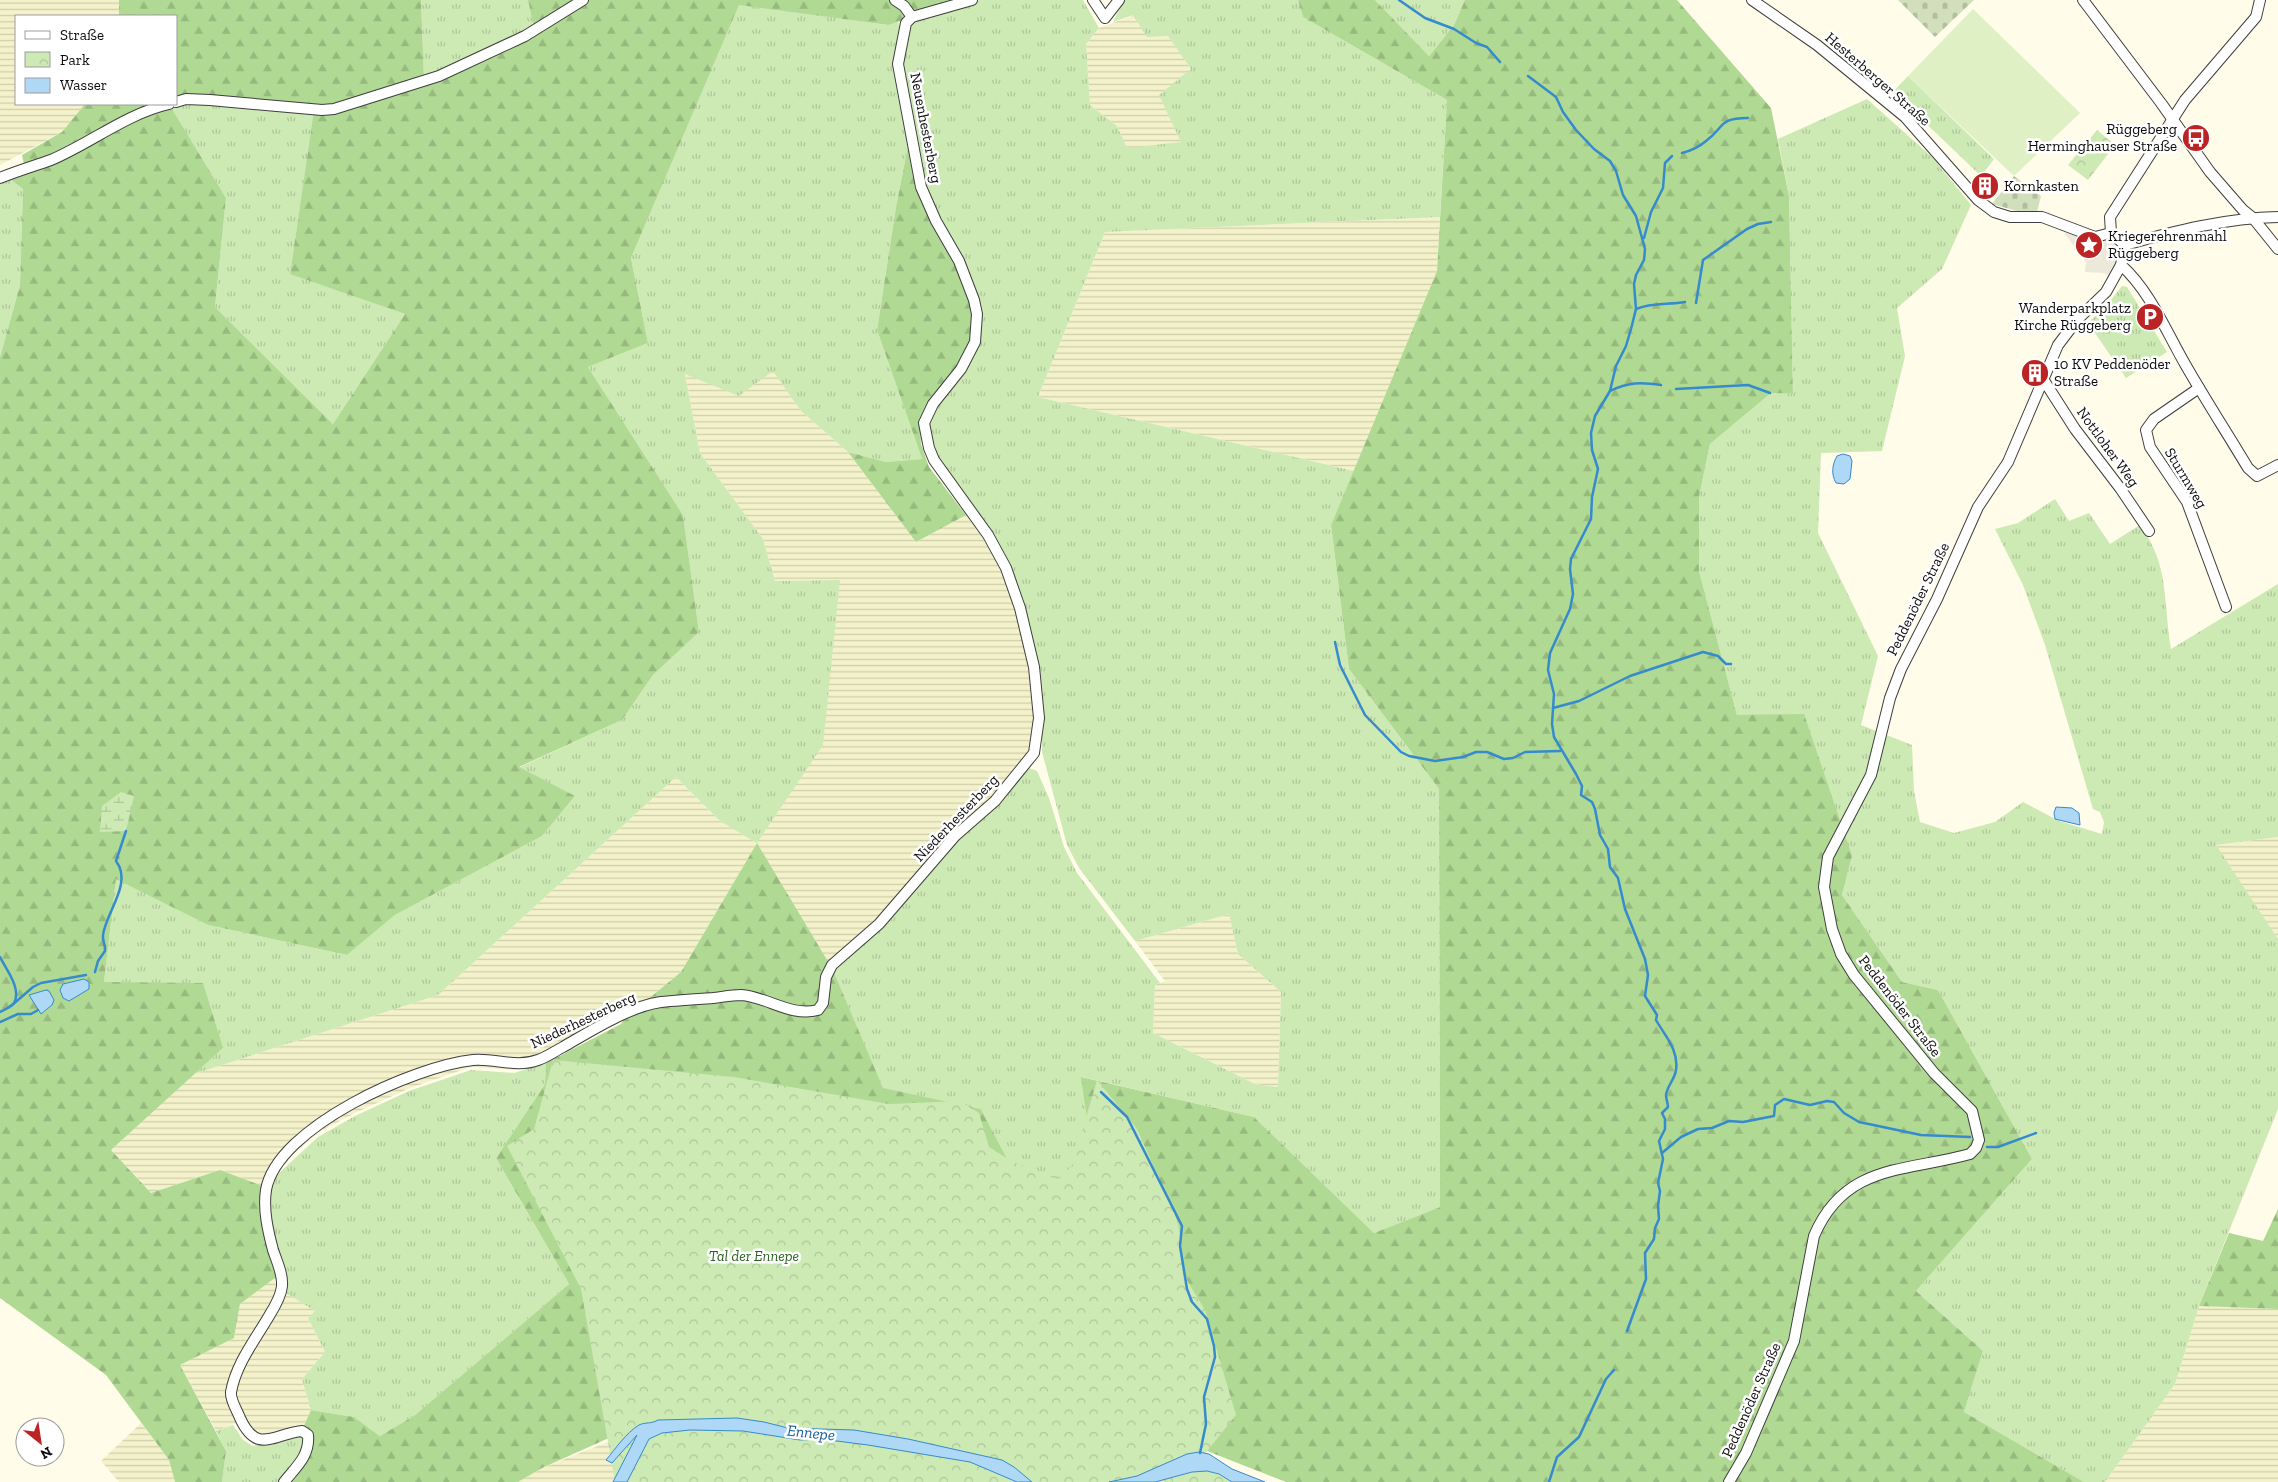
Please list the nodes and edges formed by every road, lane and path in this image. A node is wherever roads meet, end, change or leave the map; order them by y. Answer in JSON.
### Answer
{"nodes":[{"id":1,"x":583,"y":0,"type":"edge"},
{"id":2,"x":895,"y":0,"type":"edge"},
{"id":3,"x":972,"y":0,"type":"edge"},
{"id":4,"x":1093,"y":0,"type":"edge"},
{"id":5,"x":1119,"y":0,"type":"edge"},
{"id":6,"x":1752,"y":0,"type":"edge"},
{"id":7,"x":2083,"y":0,"type":"edge"},
{"id":8,"x":2260,"y":0,"type":"edge"},
{"id":9,"x":912,"y":17,"type":"junction"},
{"id":10,"x":178,"y":101,"type":"edge"},
{"id":11,"x":165,"y":105,"type":"edge"},
{"id":12,"x":2172,"y":118,"type":"junction"},
{"id":13,"x":0,"y":178,"type":"edge"},
{"id":14,"x":2278,"y":217,"type":"edge"},
{"id":15,"x":2253,"y":218,"type":"junction"},
{"id":16,"x":2111,"y":233,"type":"junction"},
{"id":17,"x":2125,"y":245,"type":"junction"},
{"id":18,"x":2278,"y":249,"type":"edge"},
{"id":19,"x":2122,"y":265,"type":"junction"},
{"id":20,"x":2043,"y":379,"type":"junction"},
{"id":21,"x":2198,"y":388,"type":"junction"},
{"id":22,"x":2278,"y":465,"type":"edge"},
{"id":23,"x":2149,"y":531,"type":"dead end"},
{"id":24,"x":2226,"y":607,"type":"dead end"},
{"id":25,"x":1034,"y":753,"type":"joint"},
{"id":26,"x":284,"y":1482,"type":"edge"},
{"id":27,"x":1729,"y":1482,"type":"edge"}],
"edges":[{"from":1,"to":10,"type":"street"},
{"from":2,"to":9,"type":"street"},
{"from":3,"to":9,"type":"street"},
{"from":4,"to":5,"type":"street"},
{"from":6,"to":16,"type":"street","name":"Hesterberger Straße"},
{"from":7,"to":12,"type":"street"},
{"from":8,"to":12,"type":"street"},
{"from":9,"to":25,"type":"street","name":"Neuenhesterberg"},
{"from":11,"to":13,"type":"street"},
{"from":12,"to":15,"type":"street"},
{"from":12,"to":16,"type":"street"},
{"from":14,"to":15,"type":"street"},
{"from":15,"to":17,"type":"street"},
{"from":15,"to":18,"type":"street"},
{"from":16,"to":17,"type":"street"},
{"from":17,"to":19,"type":"street","name":"Peddenöder Straße"},
{"from":19,"to":20,"type":"street","name":"Peddenöder Straße"},
{"from":19,"to":21,"type":"street"},
{"from":20,"to":23,"type":"street","name":"Nottloher Weg"},
{"from":20,"to":27,"type":"street","name":"Peddenöder Straße"},
{"from":21,"to":22,"type":"street"},
{"from":21,"to":24,"type":"street","name":"Sturmweg"},
{"from":25,"to":26,"type":"street","name":"Niederhesterberg"}]}
